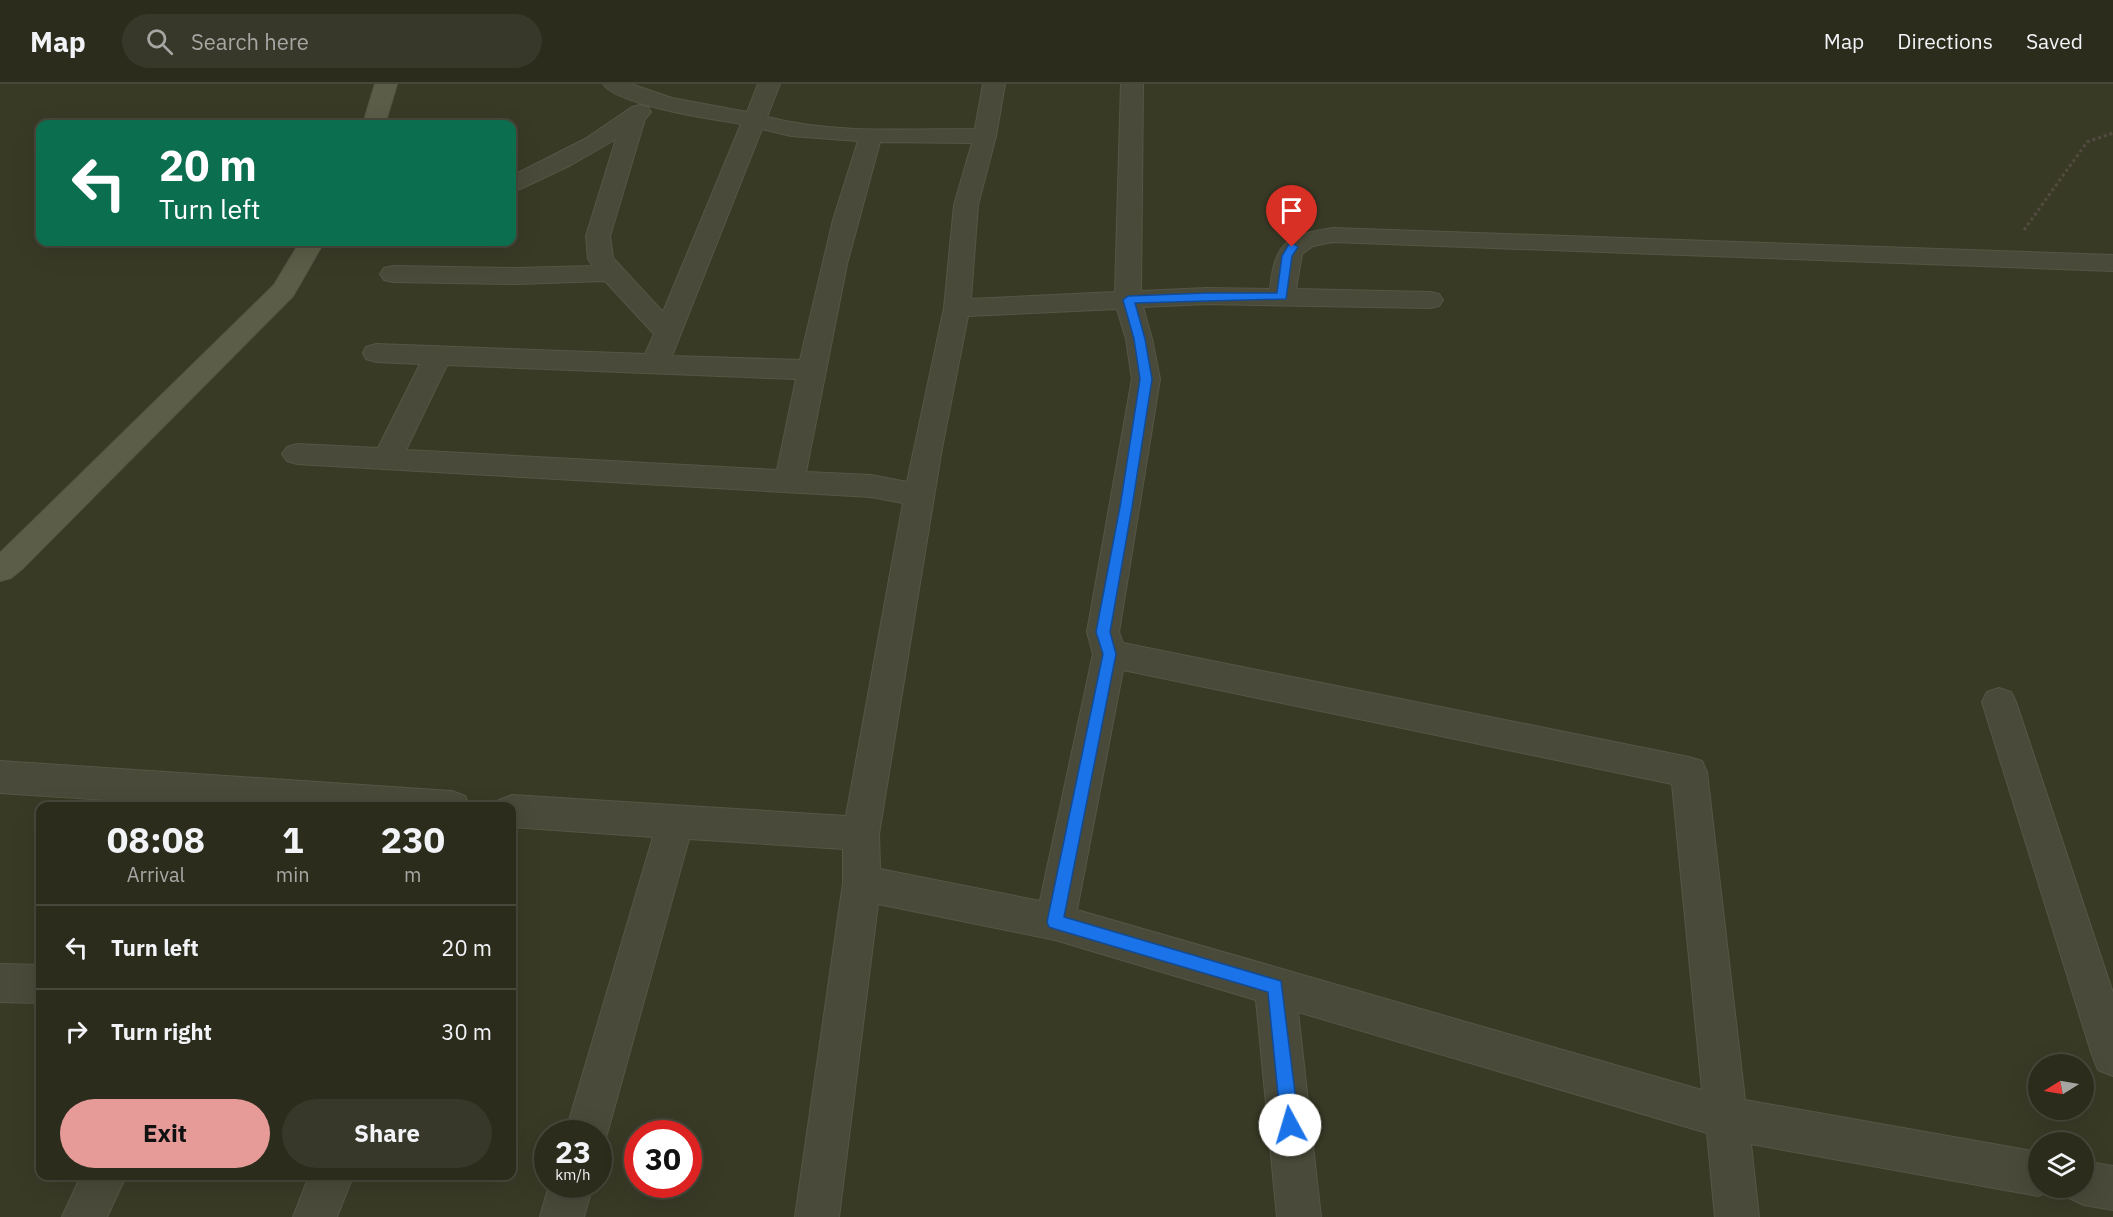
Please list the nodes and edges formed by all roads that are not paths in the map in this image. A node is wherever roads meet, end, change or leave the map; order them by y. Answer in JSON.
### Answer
{"nodes":[{"id":1,"x":386,"y":84,"type":"edge"},
{"id":2,"x":614,"y":84,"type":"edge"},
{"id":3,"x":769,"y":84,"type":"edge"},
{"id":4,"x":994,"y":84,"type":"edge"},
{"id":5,"x":1132,"y":84,"type":"edge"},
{"id":6,"x":655,"y":101,"type":"junction"},
{"id":7,"x":635,"y":116,"type":"junction"},
{"id":8,"x":755,"y":119,"type":"junction"},
{"id":9,"x":375,"y":120,"type":"edge"},
{"id":10,"x":871,"y":135,"type":"junction"},
{"id":11,"x":984,"y":136,"type":"junction"},
{"id":12,"x":516,"y":182,"type":"edge"},
{"id":13,"x":310,"y":246,"type":"edge"},
{"id":14,"x":2113,"y":263,"type":"edge"},
{"id":15,"x":612,"y":273,"type":"junction"},
{"id":16,"x":393,"y":274,"type":"dead end"},
{"id":17,"x":1282,"y":297,"type":"junction"},
{"id":18,"x":1128,"y":300,"type":"junction"},
{"id":19,"x":1430,"y":300,"type":"dead end"},
{"id":20,"x":957,"y":308,"type":"junction"},
{"id":21,"x":668,"y":333,"type":"junction"},
{"id":22,"x":376,"y":353,"type":"dead end"},
{"id":23,"x":438,"y":355,"type":"junction"},
{"id":24,"x":655,"y":364,"type":"junction"},
{"id":25,"x":811,"y":370,"type":"junction"},
{"id":26,"x":297,"y":454,"type":"dead end"},
{"id":27,"x":387,"y":459,"type":"junction"},
{"id":28,"x":789,"y":481,"type":"junction"},
{"id":29,"x":920,"y":495,"type":"junction"},
{"id":30,"x":0,"y":569,"type":"edge"},
{"id":31,"x":1110,"y":654,"type":"junction"},
{"id":32,"x":1999,"y":702,"type":"dead end"},
{"id":33,"x":0,"y":777,"type":"edge"},
{"id":34,"x":279,"y":801,"type":"edge"},
{"id":35,"x":308,"y":802,"type":"edge"},
{"id":36,"x":516,"y":811,"type":"edge"},
{"id":37,"x":676,"y":821,"type":"junction"},
{"id":38,"x":861,"y":834,"type":"junction"},
{"id":39,"x":862,"y":883,"type":"junction"},
{"id":40,"x":1055,"y":922,"type":"junction"},
{"id":41,"x":0,"y":983,"type":"edge"},
{"id":42,"x":36,"y":984,"type":"edge"},
{"id":43,"x":1275,"y":986,"type":"junction"},
{"id":44,"x":2113,"y":1055,"type":"edge"},
{"id":45,"x":1727,"y":1118,"type":"junction"},
{"id":46,"x":590,"y":1120,"type":"edge"},
{"id":47,"x":2028,"y":1172,"type":"edge"},
{"id":48,"x":102,"y":1180,"type":"edge"},
{"id":49,"x":329,"y":1180,"type":"edge"},
{"id":50,"x":2094,"y":1185,"type":"edge"},
{"id":51,"x":2113,"y":1188,"type":"edge"},
{"id":52,"x":567,"y":1198,"type":"edge"},
{"id":53,"x":84,"y":1217,"type":"edge"},
{"id":54,"x":315,"y":1217,"type":"edge"},
{"id":55,"x":562,"y":1217,"type":"edge"},
{"id":56,"x":817,"y":1217,"type":"edge"},
{"id":57,"x":1299,"y":1217,"type":"edge"},
{"id":58,"x":1737,"y":1217,"type":"edge"}],
"edges":[{"from":1,"to":9,"type":"main road"},
{"from":2,"to":6,"type":"street"},
{"from":3,"to":8,"type":"street"},
{"from":4,"to":11,"type":"street"},
{"from":5,"to":18,"type":"street"},
{"from":6,"to":7,"type":"street"},
{"from":6,"to":8,"type":"street"},
{"from":7,"to":12,"type":"street"},
{"from":7,"to":15,"type":"street"},
{"from":8,"to":10,"type":"street"},
{"from":8,"to":21,"type":"street"},
{"from":10,"to":11,"type":"street"},
{"from":10,"to":25,"type":"street"},
{"from":11,"to":20,"type":"street"},
{"from":13,"to":30,"type":"main road"},
{"from":14,"to":17,"type":"street"},
{"from":15,"to":16,"type":"street"},
{"from":15,"to":21,"type":"street"},
{"from":17,"to":18,"type":"street"},
{"from":17,"to":19,"type":"street"},
{"from":18,"to":20,"type":"street"},
{"from":18,"to":31,"type":"street"},
{"from":20,"to":29,"type":"street"},
{"from":21,"to":24,"type":"street"},
{"from":22,"to":23,"type":"street"},
{"from":23,"to":24,"type":"street"},
{"from":23,"to":27,"type":"street"},
{"from":24,"to":25,"type":"street"},
{"from":25,"to":28,"type":"street"},
{"from":26,"to":27,"type":"street"},
{"from":27,"to":28,"type":"street"},
{"from":28,"to":29,"type":"street"},
{"from":29,"to":38,"type":"street"},
{"from":31,"to":40,"type":"street"},
{"from":31,"to":45,"type":"street"},
{"from":32,"to":44,"type":"street"},
{"from":33,"to":34,"type":"street"},
{"from":34,"to":35,"type":"street"},
{"from":36,"to":37,"type":"street"},
{"from":37,"to":38,"type":"street"},
{"from":37,"to":46,"type":"street"},
{"from":38,"to":39,"type":"street"},
{"from":39,"to":40,"type":"street"},
{"from":39,"to":56,"type":"street"},
{"from":40,"to":43,"type":"street"},
{"from":41,"to":42,"type":"street"},
{"from":43,"to":45,"type":"street"},
{"from":43,"to":57,"type":"street"},
{"from":45,"to":47,"type":"street"},
{"from":45,"to":58,"type":"street"},
{"from":48,"to":53,"type":"street"},
{"from":49,"to":54,"type":"street"},
{"from":50,"to":51,"type":"street"},
{"from":52,"to":55,"type":"street"}]}
